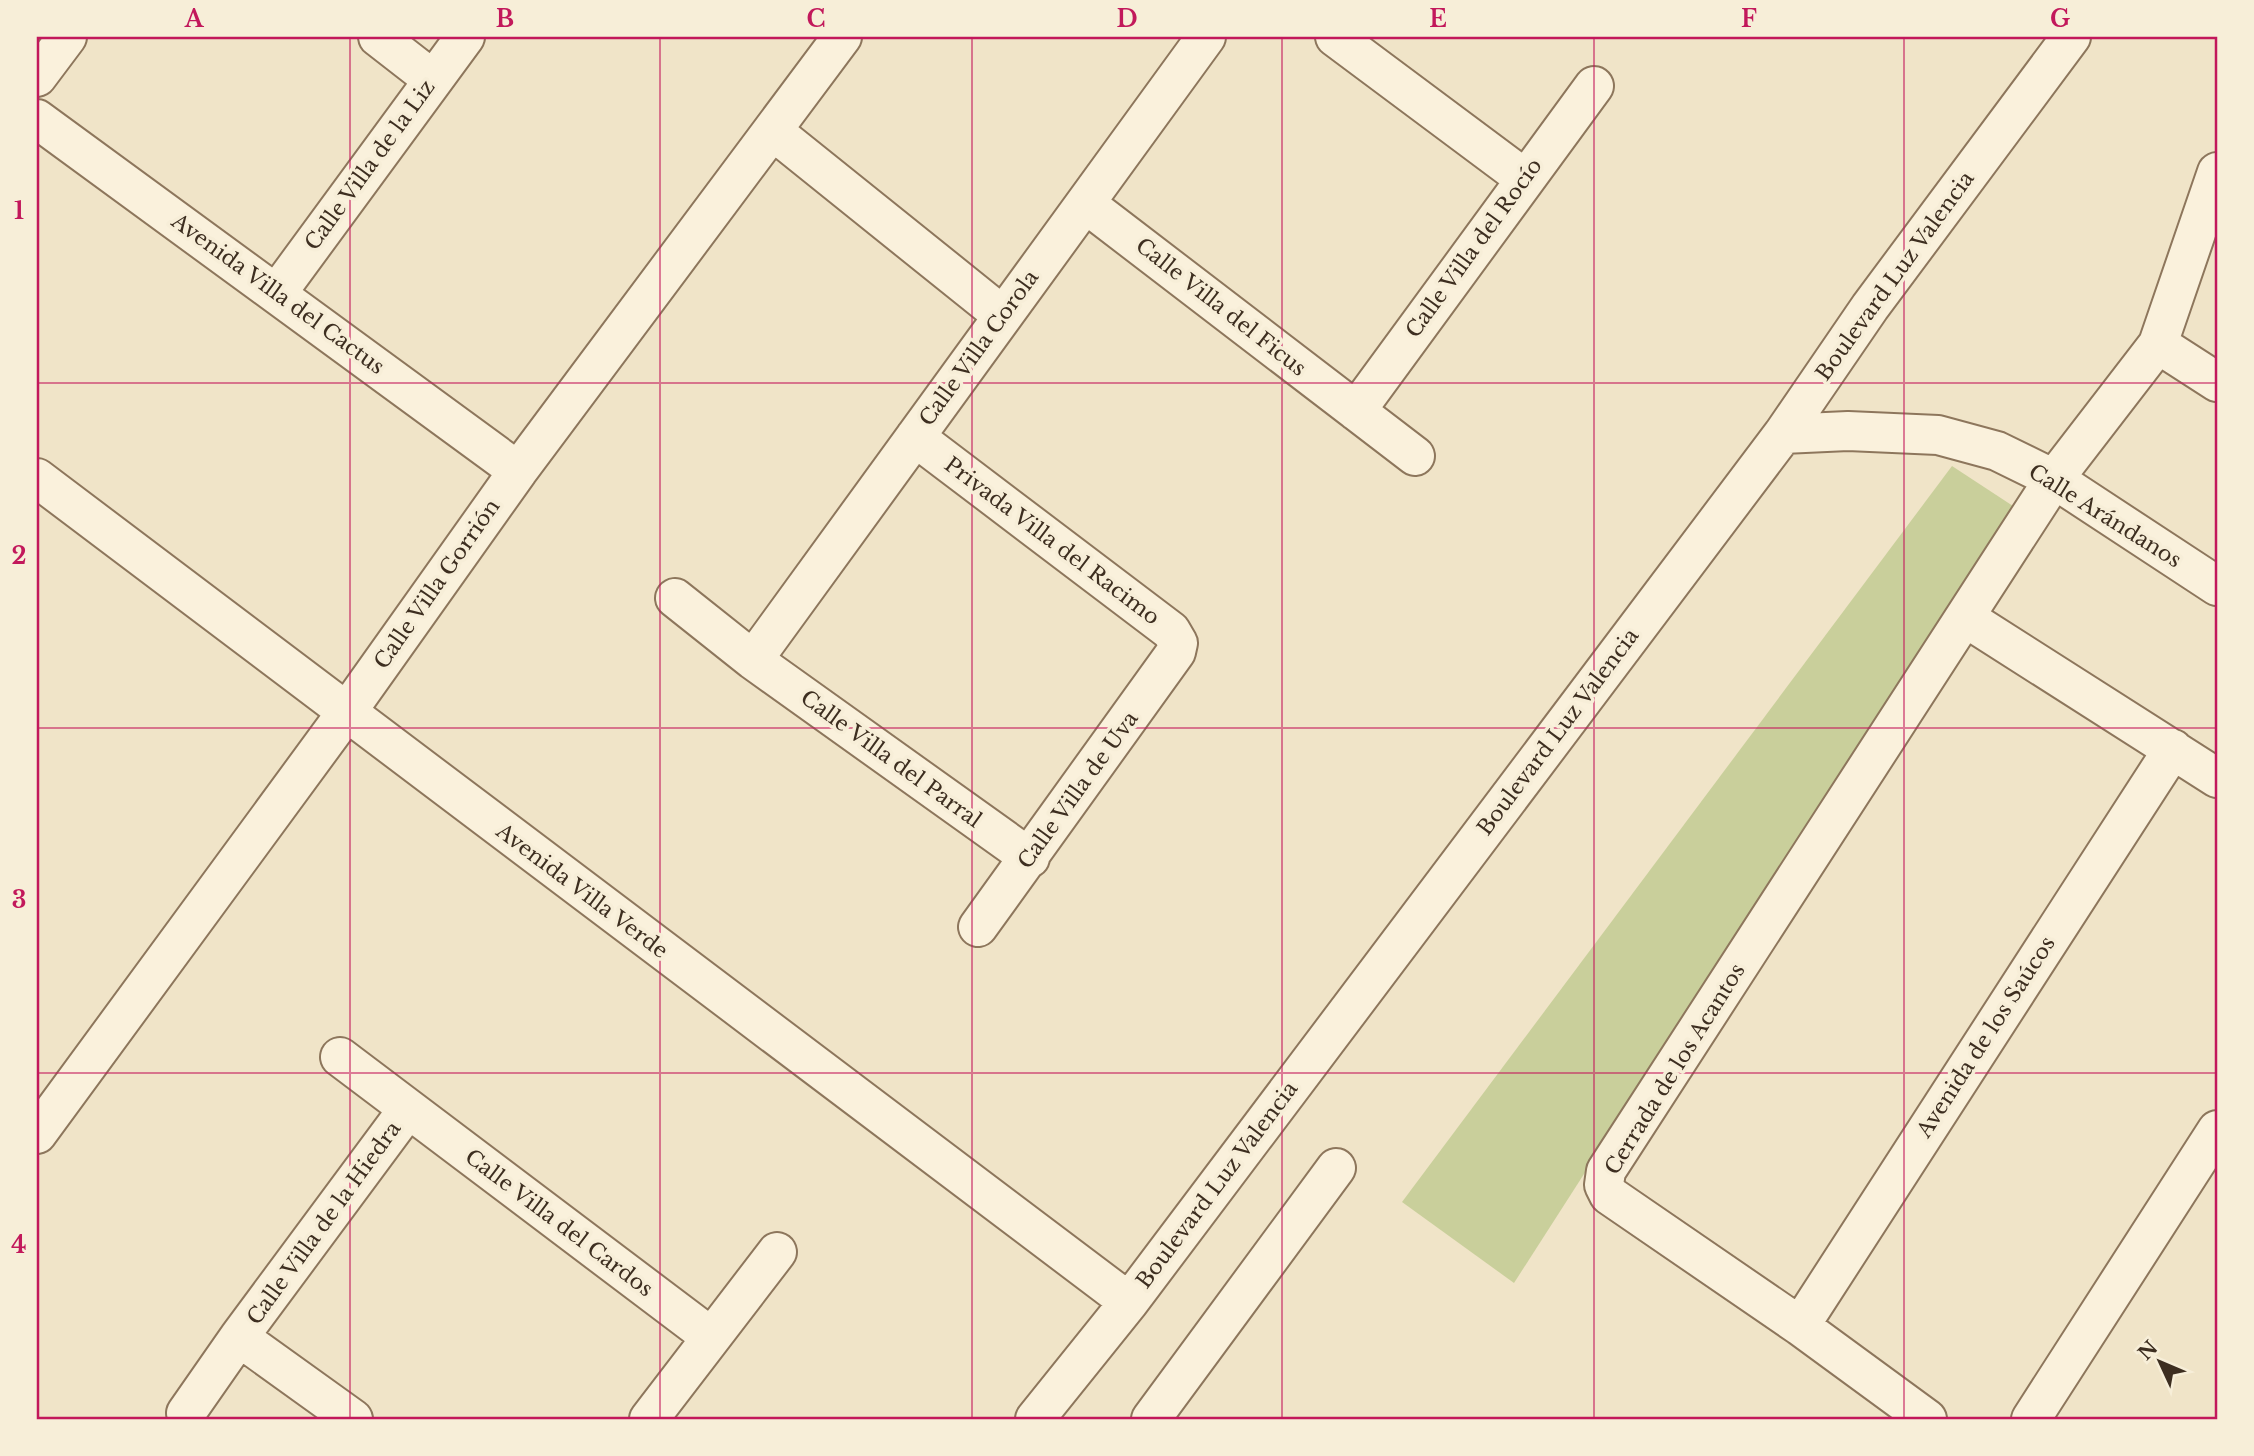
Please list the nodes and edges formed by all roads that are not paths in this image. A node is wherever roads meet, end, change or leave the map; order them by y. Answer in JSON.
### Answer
{"nodes":[{"id":1,"x":67,"y":37,"type":"edge"},
{"id":2,"x":378,"y":37,"type":"edge"},
{"id":3,"x":465,"y":37,"type":"edge"},
{"id":4,"x":842,"y":37,"type":"edge"},
{"id":5,"x":1206,"y":37,"type":"edge"},
{"id":6,"x":1335,"y":37,"type":"edge"},
{"id":7,"x":2071,"y":37,"type":"edge"},
{"id":8,"x":37,"y":77,"type":"edge"},
{"id":9,"x":432,"y":79,"type":"junction"},
{"id":10,"x":1594,"y":86,"type":"dead end"},
{"id":11,"x":37,"y":119,"type":"edge"},
{"id":12,"x":773,"y":131,"type":"junction"},
{"id":13,"x":2217,"y":172,"type":"edge"},
{"id":14,"x":1524,"y":178,"type":"junction"},
{"id":15,"x":1086,"y":204,"type":"junction"},
{"id":16,"x":277,"y":293,"type":"junction"},
{"id":17,"x":1002,"y":315,"type":"junction"},
{"id":18,"x":2158,"y":344,"type":"junction"},
{"id":19,"x":2217,"y":382,"type":"edge"},
{"id":20,"x":1356,"y":411,"type":"junction"},
{"id":21,"x":1783,"y":434,"type":"junction"},
{"id":22,"x":915,"y":437,"type":"junction"},
{"id":23,"x":1415,"y":456,"type":"dead end"},
{"id":24,"x":518,"y":471,"type":"junction"},
{"id":25,"x":37,"y":478,"type":"edge"},
{"id":26,"x":2054,"y":479,"type":"junction"},
{"id":27,"x":2217,"y":586,"type":"edge"},
{"id":28,"x":675,"y":598,"type":"dead end"},
{"id":29,"x":1966,"y":618,"type":"junction"},
{"id":30,"x":1176,"y":652,"type":"joint"},
{"id":31,"x":753,"y":660,"type":"junction"},
{"id":32,"x":346,"y":713,"type":"junction"},
{"id":33,"x":2172,"y":749,"type":"junction"},
{"id":34,"x":2217,"y":778,"type":"edge"},
{"id":35,"x":1030,"y":858,"type":"junction"},
{"id":36,"x":978,"y":927,"type":"dead end"},
{"id":37,"x":341,"y":1057,"type":"dead end"},
{"id":38,"x":408,"y":1109,"type":"junction"},
{"id":39,"x":2217,"y":1130,"type":"edge"},
{"id":40,"x":37,"y":1134,"type":"edge"},
{"id":41,"x":1336,"y":1168,"type":"dead end"},
{"id":42,"x":777,"y":1252,"type":"dead end"},
{"id":43,"x":1129,"y":1302,"type":"junction"},
{"id":44,"x":1800,"y":1326,"type":"junction"},
{"id":45,"x":239,"y":1337,"type":"junction"},
{"id":46,"x":711,"y":1337,"type":"junction"},
{"id":47,"x":186,"y":1413,"type":"dead end"},
{"id":48,"x":353,"y":1419,"type":"edge"},
{"id":49,"x":649,"y":1419,"type":"edge"},
{"id":50,"x":1035,"y":1419,"type":"edge"},
{"id":51,"x":1151,"y":1419,"type":"edge"},
{"id":52,"x":1927,"y":1419,"type":"edge"},
{"id":53,"x":2031,"y":1419,"type":"edge"}],
"edges":[{"from":1,"to":8,"type":"street"},
{"from":2,"to":9,"type":"street"},
{"from":3,"to":9,"type":"street","name":"Calle Villa de la Liz"},
{"from":4,"to":12,"type":"street","name":"Calle Villa Gorrión"},
{"from":5,"to":15,"type":"street","name":"Calle Villa Corola"},
{"from":6,"to":14,"type":"street"},
{"from":7,"to":21,"type":"street","name":"Boulevard Luz Valencia"},
{"from":9,"to":16,"type":"street","name":"Calle Villa de la Liz"},
{"from":10,"to":14,"type":"street","name":"Calle Villa del Rocío"},
{"from":11,"to":16,"type":"street","name":"Avenida Villa del Cactus"},
{"from":12,"to":17,"type":"street"},
{"from":12,"to":24,"type":"street","name":"Calle Villa Gorrión"},
{"from":13,"to":18,"type":"street","name":"Cerrada de los Acantos"},
{"from":14,"to":20,"type":"street","name":"Calle Villa del Rocío"},
{"from":15,"to":17,"type":"street","name":"Calle Villa Corola"},
{"from":15,"to":20,"type":"street","name":"Calle Villa del Ficus"},
{"from":16,"to":24,"type":"street","name":"Avenida Villa del Cactus"},
{"from":17,"to":22,"type":"street","name":"Calle Villa Corola"},
{"from":18,"to":19,"type":"street"},
{"from":18,"to":26,"type":"street","name":"Cerrada de los Acantos"},
{"from":20,"to":23,"type":"street","name":"Calle Villa del Ficus"},
{"from":21,"to":26,"type":"street","name":"Calle Arándanos"},
{"from":21,"to":43,"type":"street","name":"Boulevard Luz Valencia"},
{"from":22,"to":30,"type":"street","name":"Privada Villa del Racimo"},
{"from":22,"to":31,"type":"street","name":"Calle Villa Corola"},
{"from":24,"to":32,"type":"street","name":"Calle Villa Gorrión"},
{"from":25,"to":32,"type":"street","name":"Avenida Villa Verde"},
{"from":26,"to":27,"type":"street","name":"Calle Arándanos"},
{"from":26,"to":29,"type":"street","name":"Cerrada de los Acantos"},
{"from":28,"to":31,"type":"street","name":"Calle Villa del Parral"},
{"from":29,"to":33,"type":"street"},
{"from":29,"to":44,"type":"street","name":"Cerrada de los Acantos"},
{"from":30,"to":35,"type":"street","name":"Calle Villa de Uva"},
{"from":31,"to":35,"type":"street","name":"Calle Villa del Parral"},
{"from":32,"to":40,"type":"street","name":"Calle Villa Gorrión"},
{"from":32,"to":43,"type":"street","name":"Avenida Villa Verde"},
{"from":33,"to":34,"type":"street"},
{"from":33,"to":44,"type":"street","name":"Avenida de los Saúcos"},
{"from":35,"to":36,"type":"street","name":"Calle Villa de Uva"},
{"from":37,"to":38,"type":"street","name":"Calle Villa del Cardos"},
{"from":38,"to":45,"type":"street","name":"Calle Villa de la Hiedra"},
{"from":38,"to":46,"type":"street","name":"Calle Villa del Cardos"},
{"from":39,"to":53,"type":"street"},
{"from":41,"to":51,"type":"street"},
{"from":42,"to":46,"type":"street"},
{"from":43,"to":50,"type":"street","name":"Boulevard Luz Valencia"},
{"from":44,"to":52,"type":"street","name":"Cerrada de los Acantos"},
{"from":45,"to":47,"type":"street","name":"Calle Villa de la Hiedra"},
{"from":45,"to":48,"type":"street"},
{"from":46,"to":49,"type":"street"}]}
